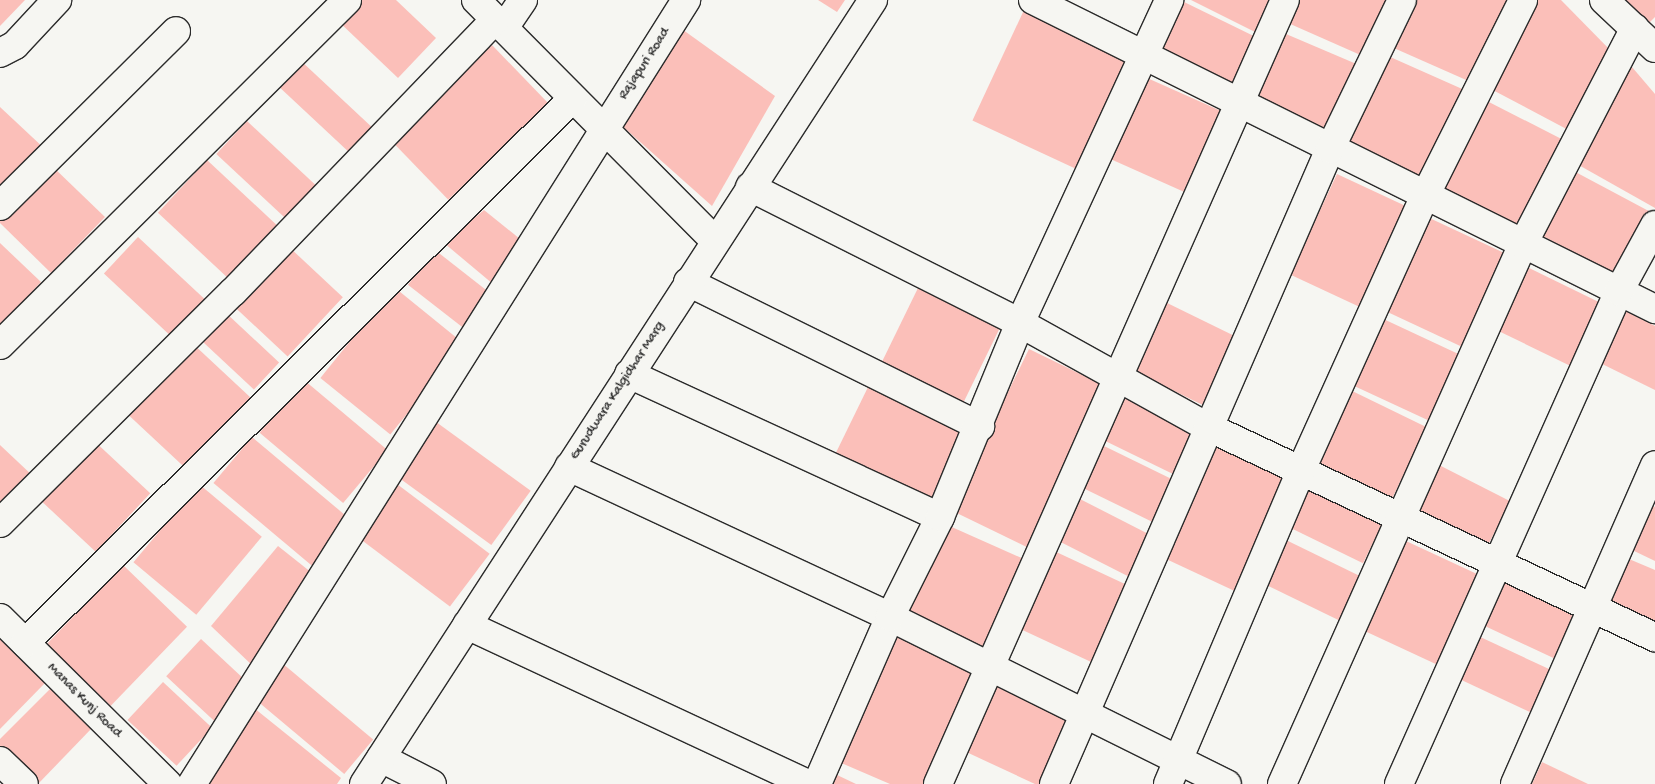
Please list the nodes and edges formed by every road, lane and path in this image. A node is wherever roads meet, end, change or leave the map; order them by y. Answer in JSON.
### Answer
{"nodes":[{"id":1,"x":57,"y":0,"type":"edge"},
{"id":2,"x":347,"y":0,"type":"edge"},
{"id":3,"x":476,"y":0,"type":"edge"},
{"id":4,"x":522,"y":0,"type":"edge"},
{"id":5,"x":686,"y":0,"type":"edge"},
{"id":6,"x":873,"y":0,"type":"edge"},
{"id":7,"x":1033,"y":0,"type":"edge"},
{"id":8,"x":1169,"y":0,"type":"edge"},
{"id":9,"x":1285,"y":0,"type":"edge"},
{"id":10,"x":1402,"y":0,"type":"edge"},
{"id":11,"x":1523,"y":0,"type":"edge"},
{"id":12,"x":1604,"y":0,"type":"edge"},
{"id":13,"x":500,"y":24,"type":"junction"},
{"id":14,"x":1635,"y":28,"type":"junction"},
{"id":15,"x":176,"y":31,"type":"dead end"},
{"id":16,"x":1655,"y":48,"type":"edge"},
{"id":17,"x":0,"y":53,"type":"edge"},
{"id":18,"x":1142,"y":58,"type":"junction"},
{"id":19,"x":573,"y":98,"type":"junction"},
{"id":20,"x":1235,"y":104,"type":"junction"},
{"id":21,"x":603,"y":128,"type":"junction"},
{"id":22,"x":1330,"y":150,"type":"junction"},
{"id":23,"x":750,"y":187,"type":"junction"},
{"id":24,"x":1425,"y":196,"type":"junction"},
{"id":25,"x":0,"y":206,"type":"edge"},
{"id":26,"x":1655,"y":225,"type":"edge"},
{"id":27,"x":715,"y":240,"type":"junction"},
{"id":28,"x":1523,"y":244,"type":"junction"},
{"id":29,"x":688,"y":282,"type":"junction"},
{"id":30,"x":1619,"y":291,"type":"junction"},
{"id":31,"x":1655,"y":309,"type":"edge"},
{"id":32,"x":1020,"y":323,"type":"junction"},
{"id":33,"x":0,"y":345,"type":"edge"},
{"id":34,"x":629,"y":374,"type":"junction"},
{"id":35,"x":1117,"y":378,"type":"junction"},
{"id":36,"x":980,"y":426,"type":"junction"},
{"id":37,"x":1208,"y":427,"type":"junction"},
{"id":38,"x":1655,"y":466,"type":"edge"},
{"id":39,"x":569,"y":467,"type":"junction"},
{"id":40,"x":1301,"y":470,"type":"junction"},
{"id":41,"x":940,"y":517,"type":"junction"},
{"id":42,"x":1402,"y":518,"type":"junction"},
{"id":43,"x":0,"y":524,"type":"edge"},
{"id":44,"x":1496,"y":563,"type":"junction"},
{"id":45,"x":1593,"y":608,"type":"junction"},
{"id":46,"x":890,"y":617,"type":"junction"},
{"id":47,"x":0,"y":618,"type":"edge"},
{"id":48,"x":467,"y":625,"type":"junction"},
{"id":49,"x":1655,"y":637,"type":"edge"},
{"id":50,"x":25,"y":643,"type":"junction"},
{"id":51,"x":991,"y":668,"type":"junction"},
{"id":52,"x":1086,"y":715,"type":"junction"},
{"id":53,"x":381,"y":758,"type":"junction"},
{"id":54,"x":0,"y":761,"type":"edge"},
{"id":55,"x":1173,"y":772,"type":"edge"},
{"id":56,"x":24,"y":784,"type":"edge"},
{"id":57,"x":168,"y":784,"type":"edge"},
{"id":58,"x":192,"y":784,"type":"edge"},
{"id":59,"x":364,"y":784,"type":"edge"},
{"id":60,"x":432,"y":784,"type":"edge"},
{"id":61,"x":808,"y":784,"type":"edge"},
{"id":62,"x":817,"y":784,"type":"edge"},
{"id":63,"x":938,"y":784,"type":"edge"},
{"id":64,"x":1054,"y":784,"type":"edge"},
{"id":65,"x":1227,"y":784,"type":"edge"},
{"id":66,"x":1282,"y":784,"type":"edge"},
{"id":67,"x":1399,"y":784,"type":"edge"},
{"id":68,"x":1515,"y":784,"type":"edge"}],
"edges":[{"from":1,"to":17,"type":"street"},
{"from":2,"to":33,"type":"street"},
{"from":3,"to":13,"type":"street"},
{"from":4,"to":13,"type":"street"},
{"from":5,"to":21,"type":"street","name":"Rajapuri Road"},
{"from":6,"to":23,"type":"street","name":"Gurudwara Kalgidhar Marg"},
{"from":7,"to":18,"type":"street"},
{"from":8,"to":18,"type":"street"},
{"from":9,"to":20,"type":"street"},
{"from":10,"to":22,"type":"street"},
{"from":11,"to":24,"type":"street"},
{"from":12,"to":14,"type":"street"},
{"from":13,"to":19,"type":"street"},
{"from":13,"to":43,"type":"street"},
{"from":14,"to":16,"type":"street"},
{"from":14,"to":28,"type":"street"},
{"from":15,"to":25,"type":"street"},
{"from":18,"to":20,"type":"street"},
{"from":18,"to":32,"type":"street"},
{"from":19,"to":21,"type":"street"},
{"from":19,"to":50,"type":"street"},
{"from":20,"to":22,"type":"street"},
{"from":20,"to":35,"type":"street"},
{"from":21,"to":27,"type":"street"},
{"from":21,"to":58,"type":"street","name":"Rajapuri Road"},
{"from":22,"to":24,"type":"street"},
{"from":22,"to":37,"type":"street"},
{"from":23,"to":27,"type":"street","name":"Gurudwara Kalgidhar Marg"},
{"from":23,"to":32,"type":"street"},
{"from":24,"to":28,"type":"street"},
{"from":24,"to":40,"type":"street"},
{"from":26,"to":30,"type":"street"},
{"from":27,"to":29,"type":"street","name":"Gurudwara Kalgidhar Marg"},
{"from":28,"to":30,"type":"street"},
{"from":28,"to":42,"type":"street"},
{"from":29,"to":34,"type":"street","name":"Gurudwara Kalgidhar Marg"},
{"from":29,"to":36,"type":"street"},
{"from":30,"to":31,"type":"street"},
{"from":30,"to":44,"type":"street"},
{"from":32,"to":35,"type":"street"},
{"from":32,"to":36,"type":"street"},
{"from":34,"to":39,"type":"street","name":"Gurudwara Kalgidhar Marg"},
{"from":34,"to":41,"type":"street"},
{"from":35,"to":37,"type":"street"},
{"from":35,"to":51,"type":"street"},
{"from":36,"to":41,"type":"street"},
{"from":37,"to":40,"type":"street"},
{"from":37,"to":52,"type":"street"},
{"from":38,"to":45,"type":"street"},
{"from":39,"to":46,"type":"street"},
{"from":39,"to":48,"type":"street","name":"Gurudwara Kalgidhar Marg"},
{"from":40,"to":42,"type":"street"},
{"from":40,"to":55,"type":"street"},
{"from":41,"to":46,"type":"street"},
{"from":42,"to":44,"type":"street"},
{"from":42,"to":66,"type":"street"},
{"from":44,"to":45,"type":"street"},
{"from":44,"to":67,"type":"street"},
{"from":45,"to":49,"type":"street"},
{"from":45,"to":68,"type":"street"},
{"from":46,"to":51,"type":"street"},
{"from":46,"to":62,"type":"street"},
{"from":47,"to":50,"type":"street","name":"Manas Kunj Road"},
{"from":48,"to":53,"type":"street","name":"Gurudwara Kalgidhar Marg"},
{"from":48,"to":61,"type":"street"},
{"from":50,"to":57,"type":"street","name":"Manas Kunj Road"},
{"from":51,"to":52,"type":"street"},
{"from":51,"to":63,"type":"street"},
{"from":52,"to":55,"type":"street"},
{"from":52,"to":64,"type":"street"},
{"from":53,"to":59,"type":"street","name":"Gurudwara Kalgidhar Marg"},
{"from":53,"to":60,"type":"street"},
{"from":54,"to":56,"type":"street"},
{"from":55,"to":65,"type":"street"}]}
